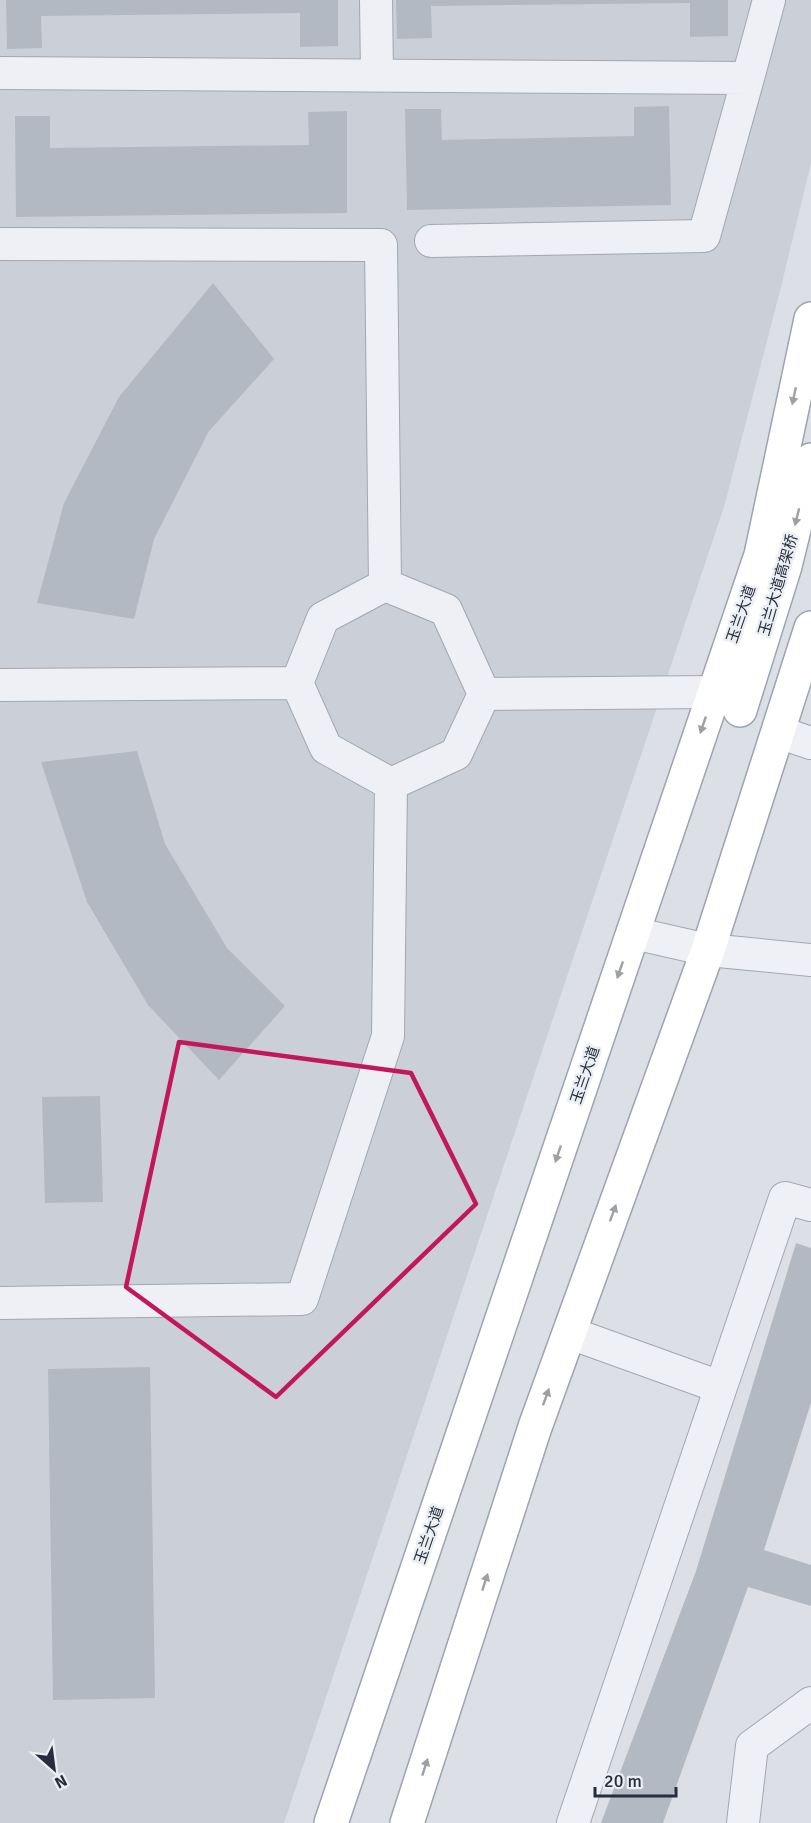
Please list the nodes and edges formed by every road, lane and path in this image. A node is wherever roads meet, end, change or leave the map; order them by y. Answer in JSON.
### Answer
{"nodes":[{"id":1,"x":376,"y":0,"type":"edge"},
{"id":2,"x":770,"y":0,"type":"edge"},
{"id":3,"x":0,"y":72,"type":"edge"},
{"id":4,"x":377,"y":75,"type":"junction"},
{"id":5,"x":748,"y":78,"type":"junction"},
{"id":6,"x":431,"y":241,"type":"dead end"},
{"id":7,"x":0,"y":244,"type":"edge"},
{"id":8,"x":811,"y":319,"type":"edge"},
{"id":9,"x":811,"y":460,"type":"edge"},
{"id":10,"x":811,"y":553,"type":"edge"},
{"id":11,"x":385,"y":585,"type":"junction"},
{"id":12,"x":811,"y":628,"type":"edge"},
{"id":13,"x":297,"y":683,"type":"junction"},
{"id":14,"x":0,"y":685,"type":"edge"},
{"id":15,"x":484,"y":694,"type":"junction"},
{"id":16,"x":748,"y":712,"type":"junction"},
{"id":17,"x":811,"y":742,"type":"edge"},
{"id":18,"x":391,"y":784,"type":"junction"},
{"id":19,"x":633,"y":933,"type":"junction"},
{"id":20,"x":708,"y":950,"type":"junction"},
{"id":21,"x":811,"y":960,"type":"edge"},
{"id":22,"x":811,"y":1205,"type":"edge"},
{"id":23,"x":0,"y":1303,"type":"edge"},
{"id":24,"x":570,"y":1333,"type":"junction"},
{"id":25,"x":720,"y":1387,"type":"junction"},
{"id":26,"x":811,"y":1703,"type":"edge"},
{"id":27,"x":331,"y":1823,"type":"edge"},
{"id":28,"x":407,"y":1823,"type":"edge"},
{"id":29,"x":573,"y":1823,"type":"edge"},
{"id":30,"x":743,"y":1823,"type":"edge"}],
"edges":[{"from":1,"to":4,"type":"street"},
{"from":2,"to":5,"type":"street"},
{"from":3,"to":4,"type":"street"},
{"from":4,"to":5,"type":"street"},
{"from":5,"to":6,"type":"street"},
{"from":7,"to":11,"type":"street"},
{"from":8,"to":16,"type":"main road","name":"玉兰大道","one_way":true},
{"from":9,"to":16,"type":"main road","name":"玉兰大道高架桥","one_way":true},
{"from":10,"to":16,"type":"main road","name":"玉兰大道高架桥"},
{"from":11,"to":13,"type":"street"},
{"from":11,"to":15,"type":"street"},
{"from":12,"to":16,"type":"main road","name":"玉兰大道"},
{"from":13,"to":14,"type":"street"},
{"from":13,"to":18,"type":"street"},
{"from":15,"to":16,"type":"street"},
{"from":15,"to":18,"type":"street"},
{"from":16,"to":17,"type":"street"},
{"from":16,"to":19,"type":"main road","name":"玉兰大道","one_way":true},
{"from":16,"to":20,"type":"main road","name":"玉兰大道"},
{"from":18,"to":23,"type":"street"},
{"from":19,"to":20,"type":"street"},
{"from":19,"to":27,"type":"main road","name":"玉兰大道","one_way":true},
{"from":20,"to":21,"type":"street"},
{"from":24,"to":20,"type":"main road","name":"玉兰大道","one_way":true},
{"from":22,"to":25,"type":"street"},
{"from":24,"to":25,"type":"street"},
{"from":28,"to":24,"type":"main road","name":"玉兰大道","one_way":true},
{"from":25,"to":29,"type":"street"},
{"from":26,"to":30,"type":"street"}]}
